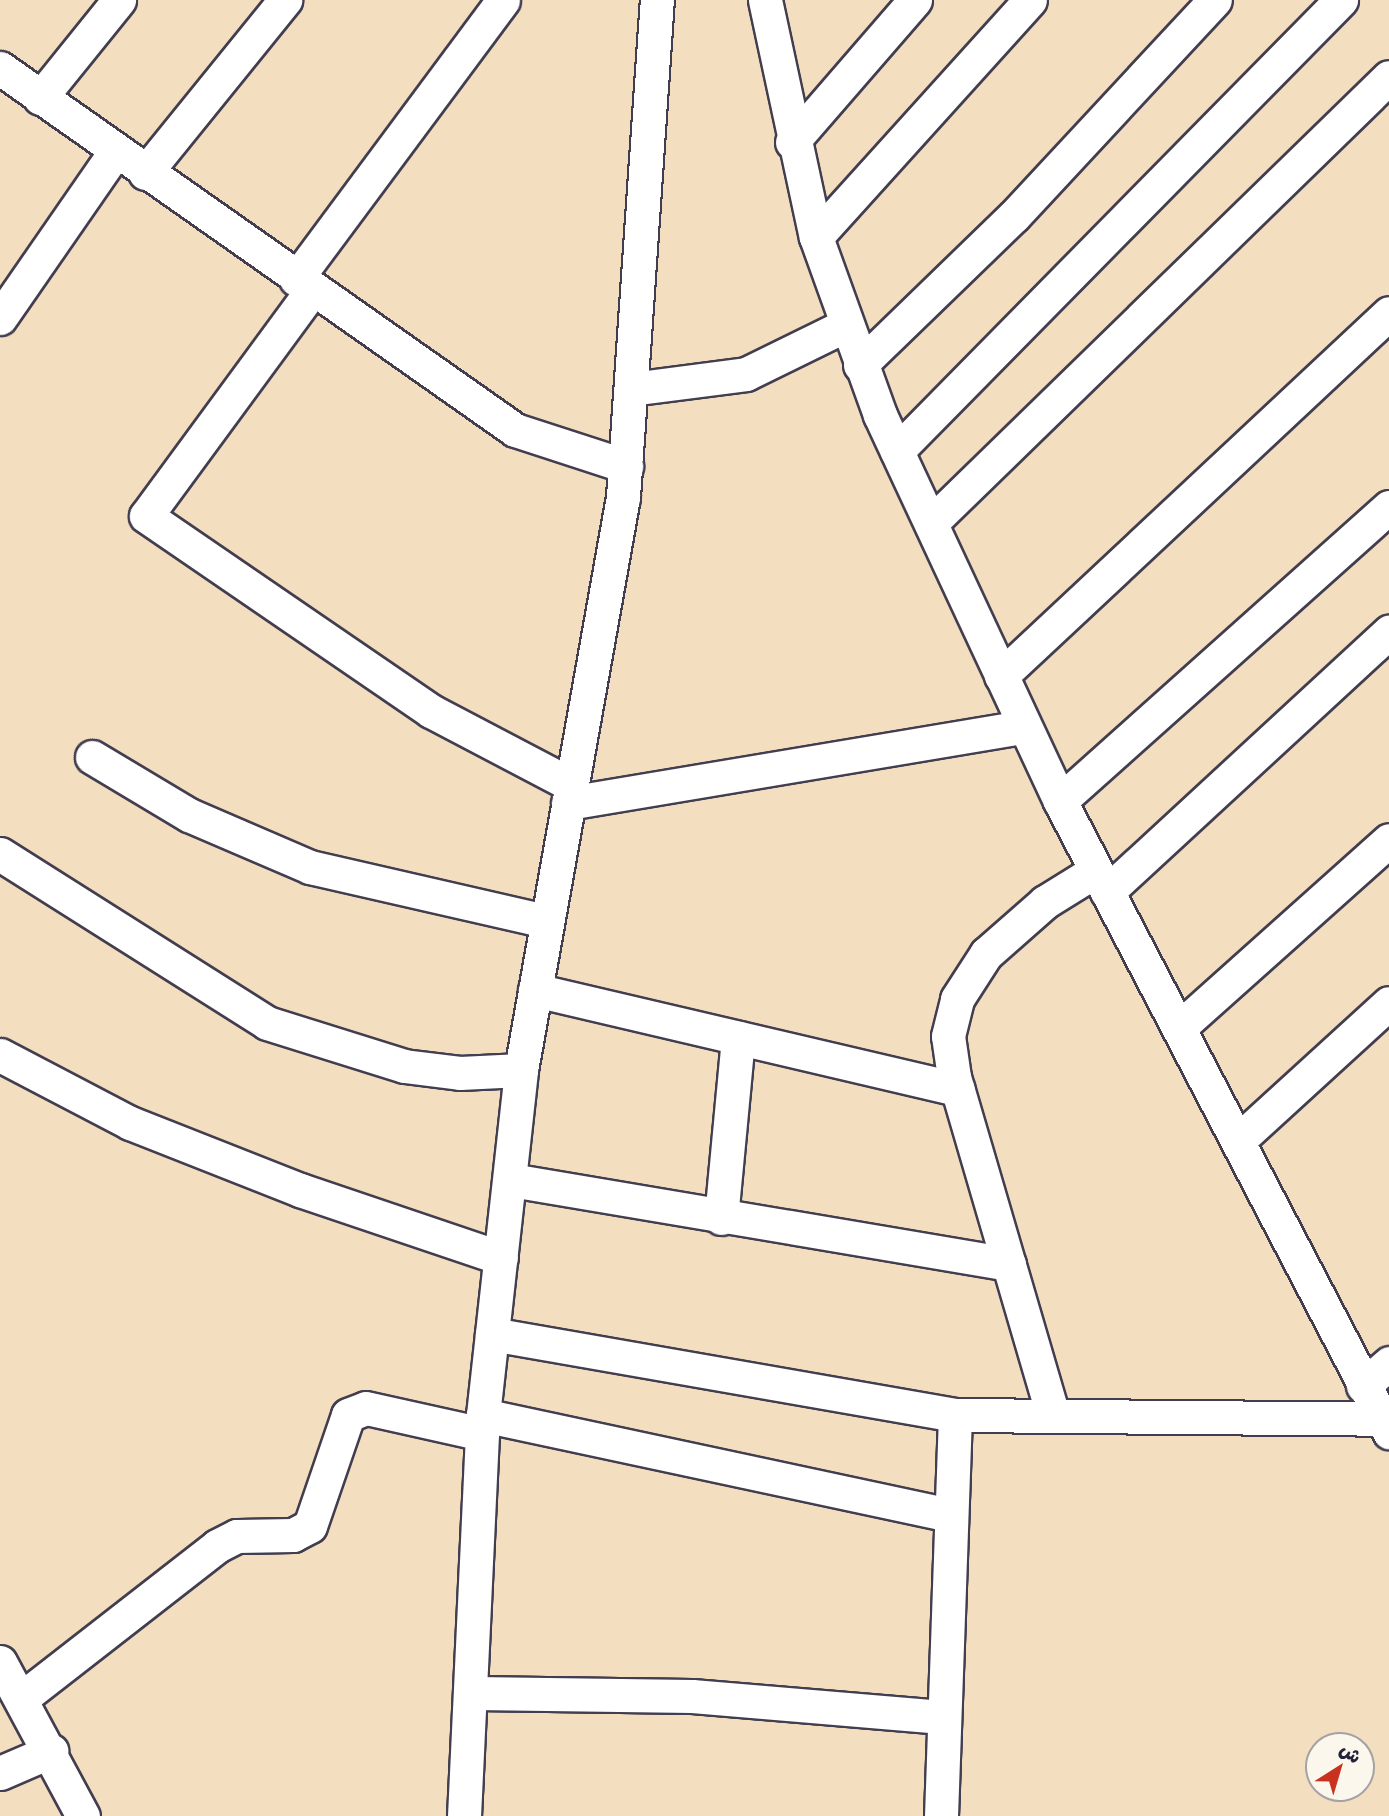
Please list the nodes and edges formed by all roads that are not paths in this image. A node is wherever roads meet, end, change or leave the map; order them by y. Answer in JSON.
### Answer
{"nodes":[{"id":1,"x":119,"y":0,"type":"edge"},
{"id":2,"x":285,"y":0,"type":"edge"},
{"id":3,"x":503,"y":0,"type":"edge"},
{"id":4,"x":657,"y":0,"type":"edge"},
{"id":5,"x":765,"y":0,"type":"edge"},
{"id":6,"x":915,"y":0,"type":"edge"},
{"id":7,"x":1030,"y":0,"type":"edge"},
{"id":8,"x":1215,"y":0,"type":"edge"},
{"id":9,"x":1341,"y":0,"type":"edge"},
{"id":10,"x":0,"y":68,"type":"edge"},
{"id":11,"x":1389,"y":77,"type":"edge"},
{"id":12,"x":40,"y":98,"type":"junction"},
{"id":13,"x":792,"y":142,"type":"junction"},
{"id":14,"x":115,"y":152,"type":"junction"},
{"id":15,"x":145,"y":173,"type":"junction"},
{"id":16,"x":816,"y":237,"type":"junction"},
{"id":17,"x":304,"y":285,"type":"junction"},
{"id":18,"x":1389,"y":313,"type":"edge"},
{"id":19,"x":0,"y":318,"type":"edge"},
{"id":20,"x":844,"y":326,"type":"junction"},
{"id":21,"x":860,"y":365,"type":"junction"},
{"id":22,"x":631,"y":389,"type":"junction"},
{"id":23,"x":897,"y":451,"type":"junction"},
{"id":24,"x":626,"y":466,"type":"junction"},
{"id":25,"x":1389,"y":507,"type":"edge"},
{"id":26,"x":931,"y":523,"type":"junction"},
{"id":27,"x":1389,"y":632,"type":"edge"},
{"id":28,"x":1001,"y":676,"type":"junction"},
{"id":29,"x":1024,"y":727,"type":"junction"},
{"id":30,"x":92,"y":757,"type":"dead end"},
{"id":31,"x":570,"y":794,"type":"junction"},
{"id":32,"x":1060,"y":801,"type":"junction"},
{"id":33,"x":1389,"y":839,"type":"edge"},
{"id":34,"x":0,"y":854,"type":"edge"},
{"id":35,"x":1101,"y":882,"type":"junction"},
{"id":36,"x":546,"y":921,"type":"junction"},
{"id":37,"x":535,"y":990,"type":"junction"},
{"id":38,"x":1389,"y":1003,"type":"edge"},
{"id":39,"x":1181,"y":1027,"type":"junction"},
{"id":40,"x":738,"y":1038,"type":"junction"},
{"id":41,"x":0,"y":1055,"type":"edge"},
{"id":42,"x":521,"y":1070,"type":"junction"},
{"id":43,"x":958,"y":1089,"type":"junction"},
{"id":44,"x":1241,"y":1138,"type":"junction"},
{"id":45,"x":511,"y":1180,"type":"junction"},
{"id":46,"x":721,"y":1218,"type":"junction"},
{"id":47,"x":501,"y":1258,"type":"junction"},
{"id":48,"x":1009,"y":1264,"type":"junction"},
{"id":49,"x":492,"y":1334,"type":"junction"},
{"id":50,"x":1389,"y":1363,"type":"edge"},
{"id":51,"x":1363,"y":1386,"type":"junction"},
{"id":52,"x":1052,"y":1412,"type":"junction"},
{"id":53,"x":955,"y":1415,"type":"junction"},
{"id":54,"x":483,"y":1424,"type":"junction"},
{"id":55,"x":1384,"y":1425,"type":"edge"},
{"id":56,"x":949,"y":1515,"type":"junction"},
{"id":57,"x":0,"y":1662,"type":"edge"},
{"id":58,"x":474,"y":1693,"type":"junction"},
{"id":59,"x":22,"y":1698,"type":"junction"},
{"id":60,"x":942,"y":1717,"type":"junction"},
{"id":61,"x":51,"y":1751,"type":"junction"},
{"id":62,"x":0,"y":1773,"type":"edge"},
{"id":63,"x":83,"y":1816,"type":"edge"},
{"id":64,"x":464,"y":1816,"type":"edge"},
{"id":65,"x":941,"y":1816,"type":"edge"}],
"edges":[{"from":1,"to":12,"type":"street"},
{"from":2,"to":15,"type":"street"},
{"from":3,"to":17,"type":"street"},
{"from":4,"to":22,"type":"street"},
{"from":5,"to":13,"type":"street"},
{"from":6,"to":13,"type":"street"},
{"from":7,"to":16,"type":"street"},
{"from":8,"to":21,"type":"street"},
{"from":9,"to":23,"type":"street"},
{"from":10,"to":12,"type":"street"},
{"from":11,"to":26,"type":"street"},
{"from":12,"to":14,"type":"street"},
{"from":13,"to":16,"type":"street"},
{"from":14,"to":15,"type":"street"},
{"from":14,"to":19,"type":"street"},
{"from":15,"to":17,"type":"street"},
{"from":16,"to":20,"type":"street"},
{"from":17,"to":24,"type":"street"},
{"from":17,"to":31,"type":"street"},
{"from":18,"to":28,"type":"street"},
{"from":20,"to":21,"type":"street"},
{"from":20,"to":22,"type":"street"},
{"from":21,"to":23,"type":"street"},
{"from":22,"to":24,"type":"street"},
{"from":23,"to":26,"type":"street"},
{"from":24,"to":31,"type":"street"},
{"from":25,"to":32,"type":"street"},
{"from":26,"to":28,"type":"street"},
{"from":27,"to":35,"type":"street"},
{"from":28,"to":29,"type":"street"},
{"from":29,"to":31,"type":"street"},
{"from":29,"to":32,"type":"street"},
{"from":30,"to":36,"type":"street"},
{"from":31,"to":36,"type":"street"},
{"from":32,"to":35,"type":"street"},
{"from":33,"to":39,"type":"street"},
{"from":34,"to":42,"type":"street"},
{"from":35,"to":39,"type":"street"},
{"from":35,"to":43,"type":"street"},
{"from":36,"to":37,"type":"street"},
{"from":37,"to":40,"type":"street"},
{"from":37,"to":42,"type":"street"},
{"from":38,"to":44,"type":"street"},
{"from":39,"to":44,"type":"street"},
{"from":40,"to":43,"type":"street"},
{"from":40,"to":46,"type":"street"},
{"from":41,"to":47,"type":"street"},
{"from":42,"to":45,"type":"street"},
{"from":43,"to":48,"type":"street"},
{"from":44,"to":51,"type":"street"},
{"from":45,"to":46,"type":"street"},
{"from":45,"to":47,"type":"street"},
{"from":46,"to":48,"type":"street"},
{"from":47,"to":49,"type":"street"},
{"from":48,"to":52,"type":"street"},
{"from":49,"to":53,"type":"street"},
{"from":49,"to":54,"type":"street"},
{"from":50,"to":51,"type":"street"},
{"from":51,"to":55,"type":"street"},
{"from":52,"to":53,"type":"street"},
{"from":52,"to":55,"type":"street"},
{"from":53,"to":56,"type":"street"},
{"from":54,"to":56,"type":"street"},
{"from":54,"to":58,"type":"street"},
{"from":54,"to":59,"type":"street"},
{"from":56,"to":60,"type":"street"},
{"from":57,"to":59,"type":"street"},
{"from":58,"to":60,"type":"street"},
{"from":58,"to":64,"type":"street"},
{"from":59,"to":61,"type":"street"},
{"from":60,"to":65,"type":"street"},
{"from":61,"to":62,"type":"street"},
{"from":61,"to":63,"type":"street"}]}
